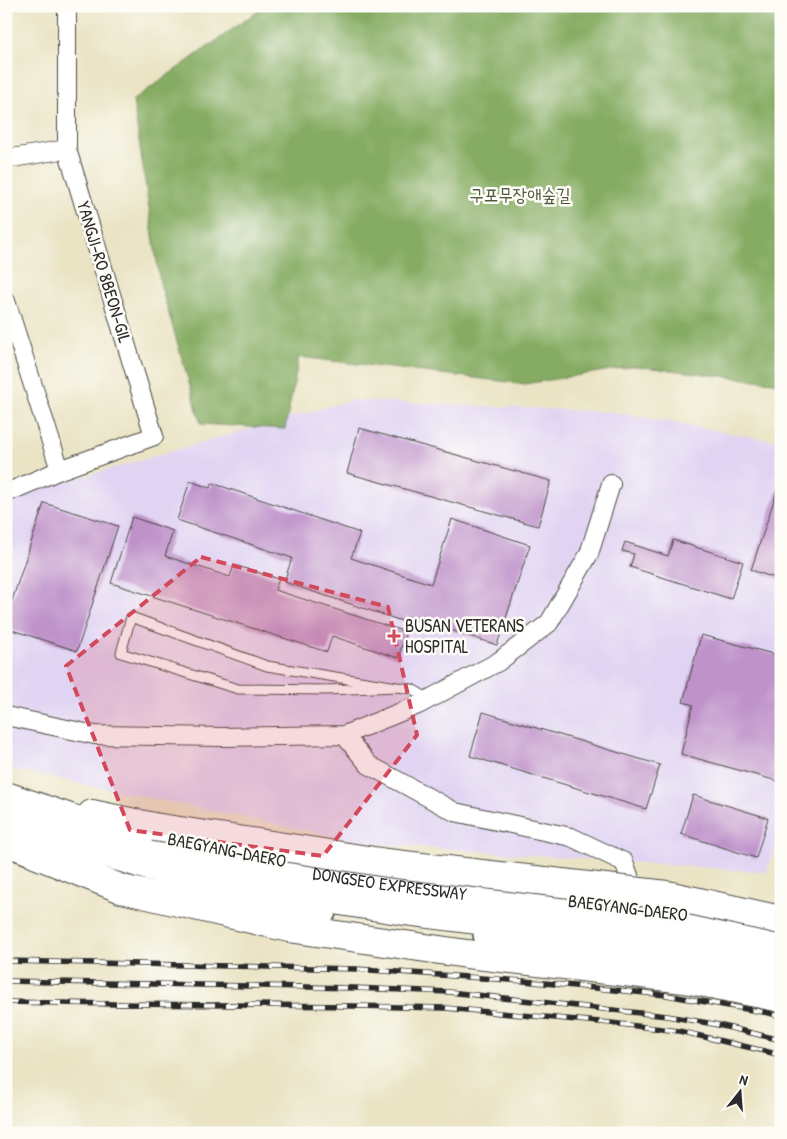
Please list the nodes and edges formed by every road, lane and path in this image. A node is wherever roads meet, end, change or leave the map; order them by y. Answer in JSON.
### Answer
{"nodes":[{"id":1,"x":67,"y":6,"type":"edge"},
{"id":2,"x":67,"y":149,"type":"junction"},
{"id":3,"x":6,"y":158,"type":"edge"},
{"id":4,"x":6,"y":301,"type":"edge"},
{"id":5,"x":60,"y":470,"type":"junction"},
{"id":6,"x":610,"y":484,"type":"dead end"},
{"id":7,"x":6,"y":493,"type":"edge"},
{"id":8,"x":397,"y":687,"type":"junction"},
{"id":9,"x":429,"y":699,"type":"junction"},
{"id":10,"x":6,"y":716,"type":"edge"},
{"id":11,"x":344,"y":736,"type":"junction"},
{"id":12,"x":6,"y":788,"type":"edge"},
{"id":13,"x":6,"y":796,"type":"edge"},
{"id":14,"x":49,"y":805,"type":"junction"},
{"id":15,"x":6,"y":822,"type":"edge"},
{"id":16,"x":6,"y":844,"type":"edge"},
{"id":17,"x":35,"y":854,"type":"junction"},
{"id":18,"x":641,"y":907,"type":"junction"},
{"id":19,"x":781,"y":920,"type":"edge"},
{"id":20,"x":781,"y":930,"type":"edge"},
{"id":21,"x":781,"y":946,"type":"edge"},
{"id":22,"x":781,"y":970,"type":"edge"},
{"id":23,"x":781,"y":984,"type":"edge"},
{"id":24,"x":781,"y":998,"type":"edge"}],
"edges":[{"from":1,"to":2,"type":"street","name":"YANGJI-RO 8BEON-GIL"},
{"from":2,"to":3,"type":"street"},
{"from":2,"to":5,"type":"street","name":"YANGJI-RO 8BEON-GIL"},
{"from":4,"to":5,"type":"street"},
{"from":5,"to":7,"type":"street","name":"YANGJI-RO 8BEON-GIL"},
{"from":6,"to":9,"type":"street"},
{"from":8,"to":8,"type":"lane"},
{"from":8,"to":9,"type":"lane"},
{"from":9,"to":11,"type":"street"},
{"from":10,"to":11,"type":"street"},
{"from":11,"to":18,"type":"street"},
{"from":12,"to":14,"type":"main road","name":"BAEGYANG-DAERO"},
{"from":13,"to":21,"type":"main road","name":"DONGSEO EXPRESSWAY"},
{"from":14,"to":18,"type":"main road","name":"BAEGYANG-DAERO"},
{"from":14,"to":19,"type":"main road","bridge":true},
{"from":15,"to":22,"type":"main road","name":"DONGSEO EXPRESSWAY"},
{"from":16,"to":17,"type":"main road"},
{"from":17,"to":23,"type":"main road"},
{"from":17,"to":24,"type":"main road"},
{"from":18,"to":20,"type":"main road","name":"BAEGYANG-DAERO"}]}
